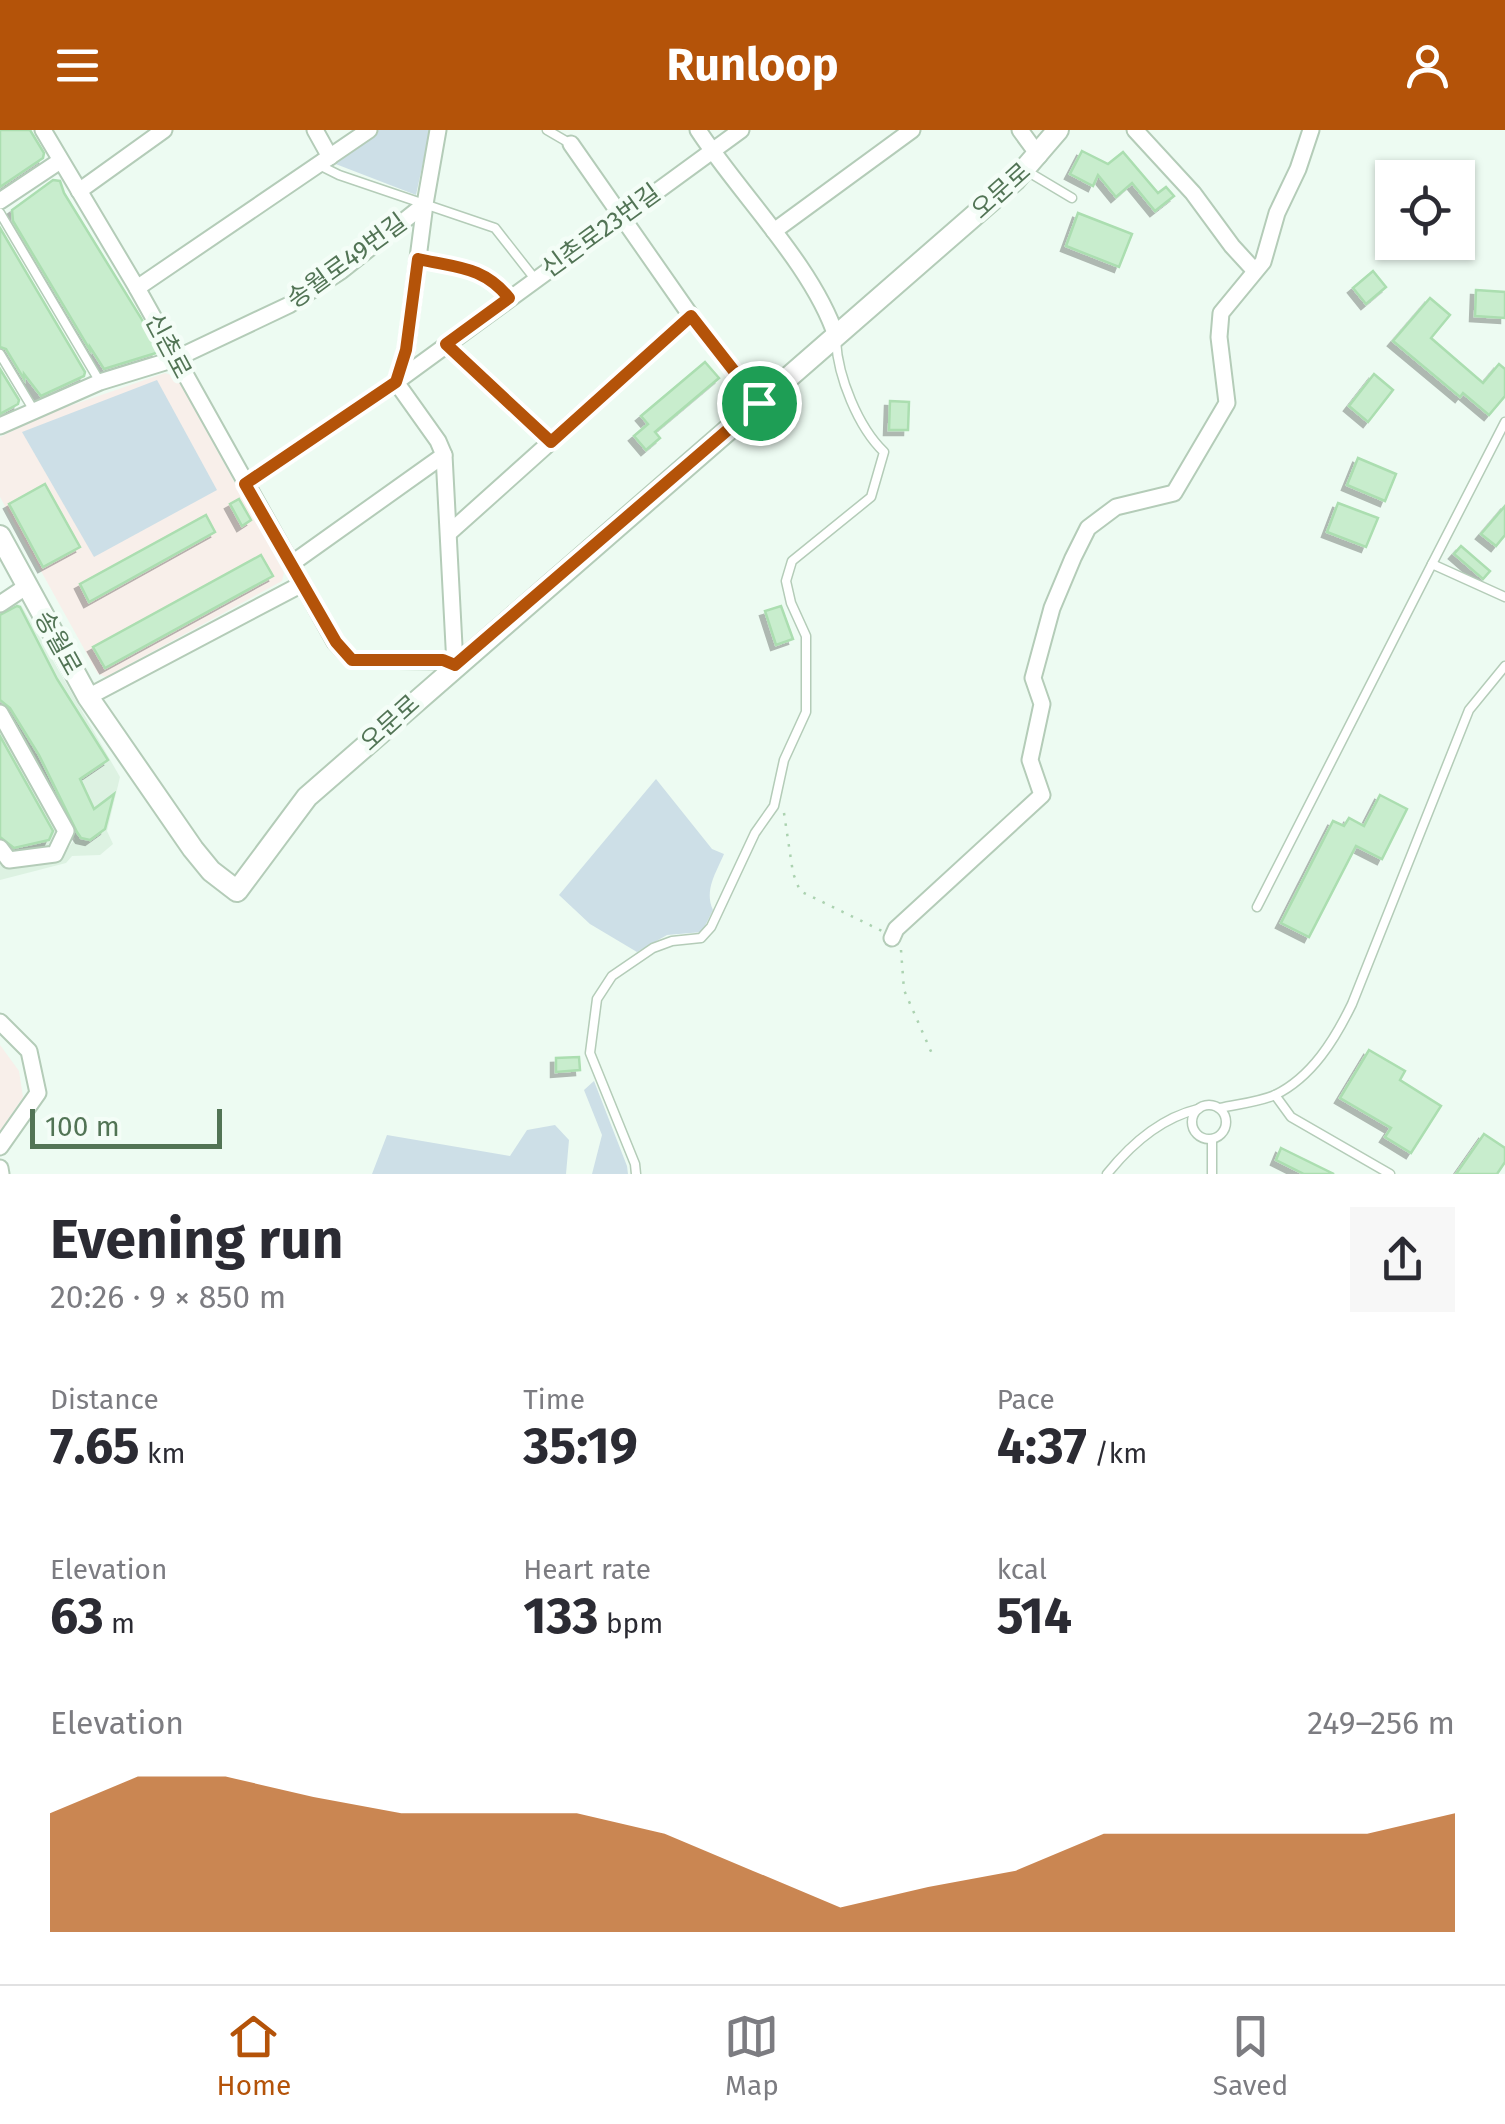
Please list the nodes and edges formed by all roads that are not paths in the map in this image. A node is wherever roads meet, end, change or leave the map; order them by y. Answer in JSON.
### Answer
{"nodes":[{"id":1,"x":43,"y":130,"type":"edge"},
{"id":2,"x":164,"y":130,"type":"edge"},
{"id":3,"x":316,"y":130,"type":"edge"},
{"id":4,"x":369,"y":130,"type":"edge"},
{"id":5,"x":438,"y":130,"type":"edge"},
{"id":6,"x":547,"y":130,"type":"edge"},
{"id":7,"x":698,"y":130,"type":"edge"},
{"id":8,"x":742,"y":130,"type":"edge"},
{"id":9,"x":912,"y":130,"type":"edge"},
{"id":10,"x":1020,"y":130,"type":"edge"},
{"id":11,"x":1058,"y":130,"type":"edge"},
{"id":12,"x":1135,"y":130,"type":"edge"},
{"id":13,"x":1311,"y":130,"type":"edge"},
{"id":14,"x":571,"y":144,"type":"joint"},
{"id":15,"x":712,"y":152,"type":"junction"},
{"id":16,"x":60,"y":161,"type":"junction"},
{"id":17,"x":324,"y":161,"type":"junction"},
{"id":18,"x":1032,"y":163,"type":"junction"},
{"id":19,"x":79,"y":191,"type":"junction"},
{"id":20,"x":1072,"y":198,"type":"dead end"},
{"id":21,"x":0,"y":202,"type":"edge"},
{"id":22,"x":425,"y":204,"type":"junction"},
{"id":23,"x":0,"y":213,"type":"edge"},
{"id":24,"x":622,"y":215,"type":"junction"},
{"id":25,"x":774,"y":231,"type":"junction"},
{"id":26,"x":418,"y":259,"type":"junction"},
{"id":27,"x":1254,"y":270,"type":"junction"},
{"id":28,"x":535,"y":279,"type":"junction"},
{"id":29,"x":137,"y":288,"type":"junction"},
{"id":30,"x":509,"y":298,"type":"junction"},
{"id":31,"x":691,"y":316,"type":"junction"},
{"id":32,"x":836,"y":336,"type":"junction"},
{"id":33,"x":446,"y":344,"type":"junction"},
{"id":34,"x":0,"y":354,"type":"edge"},
{"id":35,"x":175,"y":359,"type":"junction"},
{"id":36,"x":100,"y":382,"type":"junction"},
{"id":37,"x":396,"y":382,"type":"junction"},
{"id":38,"x":759,"y":403,"type":"junction"},
{"id":39,"x":33,"y":409,"type":"junction"},
{"id":40,"x":1505,"y":422,"type":"edge"},
{"id":41,"x":0,"y":426,"type":"edge"},
{"id":42,"x":551,"y":442,"type":"junction"},
{"id":43,"x":444,"y":455,"type":"junction"},
{"id":44,"x":245,"y":484,"type":"junction"},
{"id":45,"x":449,"y":533,"type":"junction"},
{"id":46,"x":0,"y":536,"type":"edge"},
{"id":47,"x":291,"y":564,"type":"junction"},
{"id":48,"x":1432,"y":564,"type":"junction"},
{"id":49,"x":302,"y":584,"type":"junction"},
{"id":50,"x":26,"y":586,"type":"junction"},
{"id":51,"x":1505,"y":597,"type":"edge"},
{"id":52,"x":0,"y":604,"type":"edge"},
{"id":53,"x":455,"y":665,"type":"junction"},
{"id":54,"x":1505,"y":666,"type":"edge"},
{"id":55,"x":88,"y":697,"type":"junction"},
{"id":56,"x":0,"y":713,"type":"edge"},
{"id":57,"x":0,"y":848,"type":"edge"},
{"id":58,"x":1256,"y":907,"type":"dead end"},
{"id":59,"x":892,"y":938,"type":"road end"},
{"id":60,"x":0,"y":1022,"type":"edge"},
{"id":61,"x":1275,"y":1095,"type":"junction"},
{"id":62,"x":1198,"y":1108,"type":"junction"},
{"id":63,"x":1220,"y":1108,"type":"junction"},
{"id":64,"x":1212,"y":1139,"type":"junction"},
{"id":65,"x":0,"y":1147,"type":"edge"},
{"id":66,"x":636,"y":1174,"type":"edge"},
{"id":67,"x":1111,"y":1174,"type":"edge"},
{"id":68,"x":1212,"y":1174,"type":"edge"},
{"id":69,"x":1390,"y":1174,"type":"edge"}],
"edges":[{"from":1,"to":16,"type":"street","name":"신촌로"},
{"from":2,"to":19,"type":"street"},
{"from":3,"to":17,"type":"street"},
{"from":4,"to":17,"type":"street"},
{"from":5,"to":22,"type":"street"},
{"from":6,"to":14,"type":"lane"},
{"from":7,"to":15,"type":"street"},
{"from":8,"to":15,"type":"street","name":"신촌로23번길"},
{"from":9,"to":25,"type":"street"},
{"from":10,"to":18,"type":"street"},
{"from":11,"to":18,"type":"street","name":"오문로"},
{"from":12,"to":27,"type":"street"},
{"from":13,"to":27,"type":"street"},
{"from":14,"to":24,"type":"street"},
{"from":15,"to":24,"type":"street","name":"신촌로23번길"},
{"from":15,"to":25,"type":"street"},
{"from":16,"to":19,"type":"street","name":"신촌로"},
{"from":16,"to":21,"type":"street"},
{"from":17,"to":22,"type":"lane"},
{"from":17,"to":29,"type":"street"},
{"from":18,"to":20,"type":"lane"},
{"from":18,"to":32,"type":"street","name":"오문로"},
{"from":19,"to":29,"type":"street","name":"신촌로"},
{"from":22,"to":26,"type":"street"},
{"from":22,"to":28,"type":"lane"},
{"from":22,"to":35,"type":"street","name":"송월로49번길"},
{"from":23,"to":36,"type":"lane"},
{"from":24,"to":28,"type":"street","name":"신촌로23번길"},
{"from":24,"to":31,"type":"street"},
{"from":25,"to":32,"type":"street"},
{"from":26,"to":30,"type":"lane"},
{"from":26,"to":37,"type":"street"},
{"from":27,"to":59,"type":"street"},
{"from":28,"to":30,"type":"street","name":"신촌로23번길"},
{"from":29,"to":35,"type":"street","name":"신촌로"},
{"from":30,"to":33,"type":"street","name":"신촌로23번길"},
{"from":31,"to":38,"type":"street"},
{"from":31,"to":42,"type":"street"},
{"from":32,"to":38,"type":"street","name":"오문로"},
{"from":32,"to":66,"type":"lane"},
{"from":33,"to":37,"type":"street","name":"신촌로23번길"},
{"from":33,"to":42,"type":"lane"},
{"from":34,"to":39,"type":"lane"},
{"from":35,"to":36,"type":"street","name":"송월로49번길"},
{"from":35,"to":44,"type":"street","name":"신촌로"},
{"from":36,"to":39,"type":"street","name":"송월로49번길"},
{"from":37,"to":43,"type":"street"},
{"from":37,"to":44,"type":"street","name":"신촌로23번길"},
{"from":38,"to":53,"type":"street","name":"오문로"},
{"from":39,"to":41,"type":"street","name":"송월로49번길"},
{"from":40,"to":48,"type":"lane"},
{"from":42,"to":45,"type":"street"},
{"from":43,"to":45,"type":"street"},
{"from":43,"to":47,"type":"street"},
{"from":44,"to":47,"type":"street","name":"신촌로"},
{"from":45,"to":53,"type":"street"},
{"from":46,"to":50,"type":"street","name":"송월로"},
{"from":47,"to":49,"type":"street","name":"신촌로"},
{"from":48,"to":51,"type":"lane"},
{"from":48,"to":58,"type":"lane"},
{"from":49,"to":53,"type":"street","name":"신촌로"},
{"from":49,"to":55,"type":"street"},
{"from":50,"to":52,"type":"street"},
{"from":50,"to":55,"type":"street","name":"송월로"},
{"from":53,"to":55,"type":"street","name":"오문로"},
{"from":54,"to":61,"type":"lane"},
{"from":56,"to":57,"type":"street"},
{"from":60,"to":65,"type":"street"},
{"from":61,"to":63,"type":"lane"},
{"from":61,"to":69,"type":"lane"},
{"from":62,"to":63,"type":"lane"},
{"from":62,"to":64,"type":"lane"},
{"from":62,"to":67,"type":"lane"},
{"from":63,"to":64,"type":"lane"},
{"from":64,"to":68,"type":"lane"}]}
